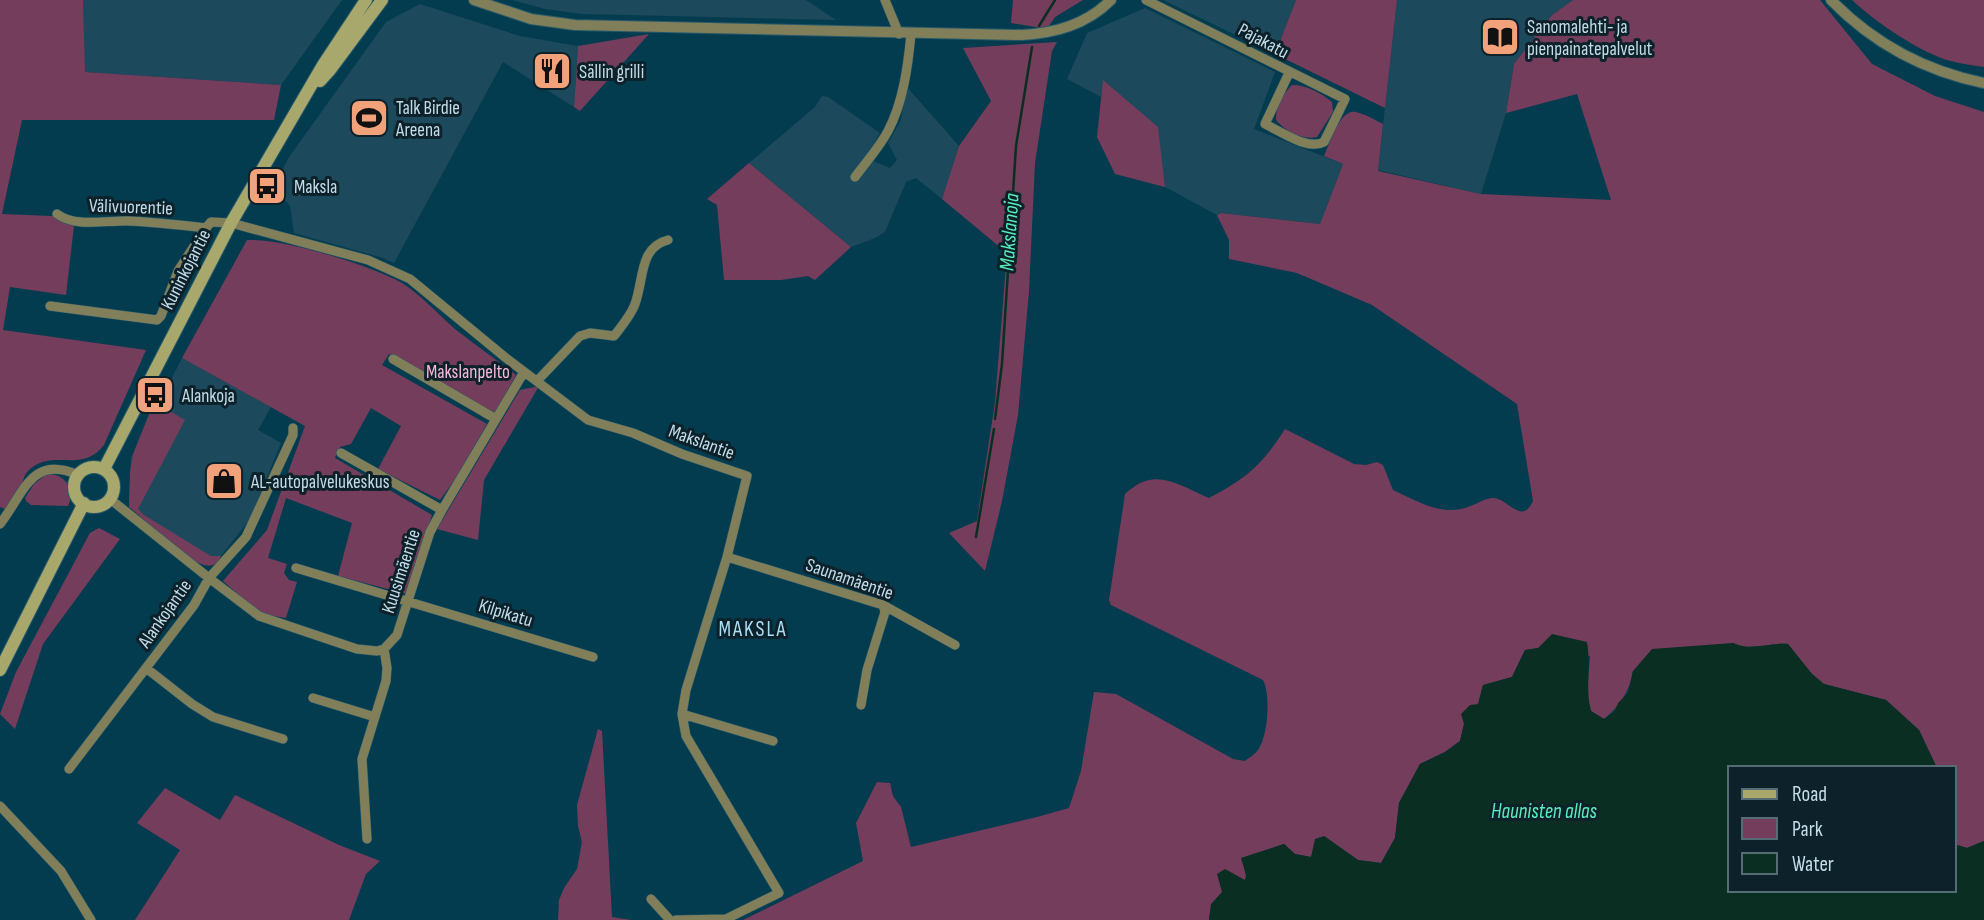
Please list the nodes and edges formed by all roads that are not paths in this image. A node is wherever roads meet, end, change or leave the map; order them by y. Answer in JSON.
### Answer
{"nodes":[{"id":1,"x":366,"y":0,"type":"edge"},
{"id":2,"x":382,"y":0,"type":"edge"},
{"id":3,"x":474,"y":0,"type":"edge"},
{"id":4,"x":885,"y":0,"type":"edge"},
{"id":5,"x":1111,"y":0,"type":"edge"},
{"id":6,"x":1146,"y":0,"type":"edge"},
{"id":7,"x":1831,"y":0,"type":"edge"},
{"id":8,"x":899,"y":34,"type":"junction"},
{"id":9,"x":911,"y":34,"type":"junction"},
{"id":10,"x":1289,"y":73,"type":"junction"},
{"id":11,"x":1984,"y":83,"type":"edge"},
{"id":12,"x":310,"y":91,"type":"junction"},
{"id":13,"x":855,"y":177,"type":"dead end"},
{"id":14,"x":57,"y":214,"type":"dead end"},
{"id":15,"x":231,"y":223,"type":"junction"},
{"id":16,"x":206,"y":228,"type":"junction"},
{"id":17,"x":668,"y":240,"type":"dead end"},
{"id":18,"x":50,"y":306,"type":"dead end"},
{"id":19,"x":393,"y":359,"type":"dead end"},
{"id":20,"x":524,"y":372,"type":"junction"},
{"id":21,"x":537,"y":381,"type":"junction"},
{"id":22,"x":496,"y":419,"type":"junction"},
{"id":23,"x":293,"y":428,"type":"dead end"},
{"id":24,"x":341,"y":453,"type":"dead end"},
{"id":25,"x":104,"y":469,"type":"junction"},
{"id":26,"x":78,"y":475,"type":"junction"},
{"id":27,"x":110,"y":499,"type":"junction"},
{"id":28,"x":84,"y":503,"type":"junction"},
{"id":29,"x":442,"y":510,"type":"junction"},
{"id":30,"x":0,"y":524,"type":"edge"},
{"id":31,"x":727,"y":557,"type":"junction"},
{"id":32,"x":296,"y":568,"type":"dead end"},
{"id":33,"x":209,"y":578,"type":"junction"},
{"id":34,"x":410,"y":601,"type":"junction"},
{"id":35,"x":883,"y":605,"type":"junction"},
{"id":36,"x":955,"y":645,"type":"dead end"},
{"id":37,"x":384,"y":649,"type":"junction"},
{"id":38,"x":593,"y":657,"type":"dead end"},
{"id":39,"x":146,"y":668,"type":"junction"},
{"id":40,"x":0,"y":670,"type":"edge"},
{"id":41,"x":313,"y":698,"type":"dead end"},
{"id":42,"x":861,"y":705,"type":"dead end"},
{"id":43,"x":682,"y":714,"type":"junction"},
{"id":44,"x":375,"y":717,"type":"junction"},
{"id":45,"x":283,"y":738,"type":"dead end"},
{"id":46,"x":773,"y":741,"type":"dead end"},
{"id":47,"x":69,"y":769,"type":"dead end"},
{"id":48,"x":0,"y":806,"type":"edge"},
{"id":49,"x":367,"y":839,"type":"dead end"},
{"id":50,"x":651,"y":899,"type":"dead end"},
{"id":51,"x":91,"y":920,"type":"edge"},
{"id":52,"x":670,"y":920,"type":"edge"},
{"id":53,"x":676,"y":920,"type":"edge"}],
"edges":[{"from":1,"to":12,"type":"main road","name":"Kuninkojantie"},
{"from":2,"to":12,"type":"main road","name":"Kuninkojantie"},
{"from":3,"to":8,"type":"street"},
{"from":4,"to":8,"type":"street"},
{"from":5,"to":9,"type":"street"},
{"from":6,"to":10,"type":"street","name":"Pajakatu"},
{"from":7,"to":11,"type":"street"},
{"from":8,"to":9,"type":"street"},
{"from":9,"to":13,"type":"street"},
{"from":10,"to":10,"type":"street","name":"Pajakatu"},
{"from":12,"to":15,"type":"main road","name":"Kuninkojantie"},
{"from":14,"to":16,"type":"street","name":"Välivuorentie"},
{"from":15,"to":16,"type":"street","name":"Välivuorentie"},
{"from":15,"to":20,"type":"street","name":"Makslantie"},
{"from":15,"to":25,"type":"main road","name":"Kuninkojantie"},
{"from":16,"to":18,"type":"street"},
{"from":17,"to":21,"type":"street"},
{"from":19,"to":22,"type":"street"},
{"from":20,"to":21,"type":"street","name":"Makslantie"},
{"from":20,"to":22,"type":"street","name":"Kuusimäentie"},
{"from":21,"to":31,"type":"street","name":"Makslantie"},
{"from":22,"to":29,"type":"street","name":"Kuusimäentie"},
{"from":23,"to":33,"type":"street"},
{"from":24,"to":29,"type":"street"},
{"from":25,"to":26,"type":"main road"},
{"from":25,"to":27,"type":"main road"},
{"from":26,"to":28,"type":"main road"},
{"from":26,"to":30,"type":"street"},
{"from":27,"to":28,"type":"main road"},
{"from":27,"to":33,"type":"street","name":"Alankojantie"},
{"from":28,"to":40,"type":"main road"},
{"from":29,"to":34,"type":"street","name":"Kuusimäentie"},
{"from":31,"to":35,"type":"street","name":"Saunamäentie"},
{"from":31,"to":43,"type":"street","name":"Makslantie"},
{"from":32,"to":34,"type":"street","name":"Kilpikatu"},
{"from":33,"to":37,"type":"street"},
{"from":33,"to":39,"type":"street","name":"Alankojantie"},
{"from":34,"to":37,"type":"street","name":"Kuusimäentie"},
{"from":34,"to":38,"type":"street","name":"Kilpikatu"},
{"from":35,"to":36,"type":"street","name":"Saunamäentie"},
{"from":35,"to":42,"type":"street"},
{"from":37,"to":44,"type":"street"},
{"from":39,"to":45,"type":"street"},
{"from":39,"to":47,"type":"street","name":"Alankojantie"},
{"from":41,"to":44,"type":"street"},
{"from":43,"to":46,"type":"street"},
{"from":43,"to":53,"type":"street","name":"Makslantie"},
{"from":44,"to":49,"type":"street"},
{"from":48,"to":51,"type":"street"},
{"from":50,"to":52,"type":"street"}]}
